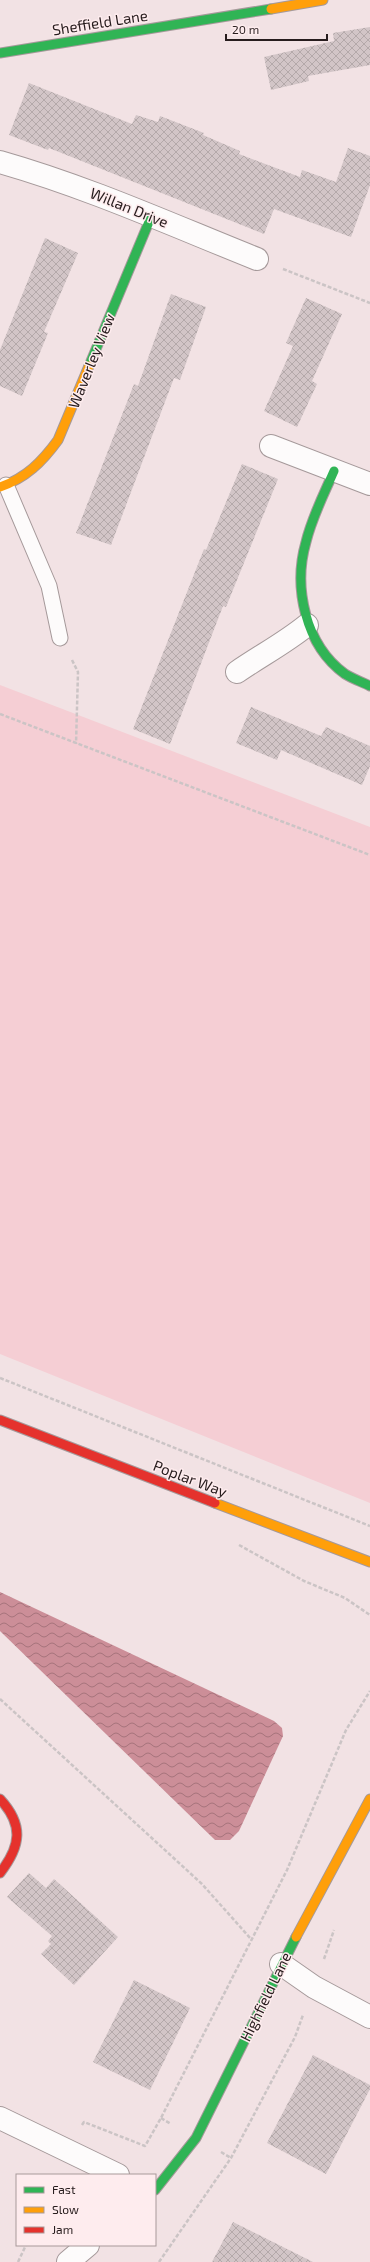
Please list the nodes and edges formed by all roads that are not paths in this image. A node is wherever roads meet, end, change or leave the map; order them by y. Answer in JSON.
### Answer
{"nodes":[{"id":1,"x":323,"y":0,"type":"edge"},
{"id":2,"x":0,"y":53,"type":"edge"},
{"id":3,"x":0,"y":162,"type":"edge"},
{"id":4,"x":151,"y":217,"type":"junction"},
{"id":5,"x":257,"y":259,"type":"road end"},
{"id":6,"x":271,"y":446,"type":"dead end"},
{"id":7,"x":334,"y":471,"type":"junction"},
{"id":8,"x":370,"y":484,"type":"edge"},
{"id":9,"x":3,"y":486,"type":"edge"},
{"id":10,"x":307,"y":625,"type":"junction"},
{"id":11,"x":60,"y":638,"type":"road end"},
{"id":12,"x":237,"y":672,"type":"dead end"},
{"id":13,"x":370,"y":686,"type":"edge"},
{"id":14,"x":0,"y":1420,"type":"edge"},
{"id":15,"x":370,"y":1562,"type":"edge"},
{"id":16,"x":0,"y":1799,"type":"edge"},
{"id":17,"x":370,"y":1799,"type":"edge"},
{"id":18,"x":0,"y":1873,"type":"edge"},
{"id":19,"x":281,"y":1964,"type":"junction"},
{"id":20,"x":370,"y":2017,"type":"edge"},
{"id":21,"x":0,"y":2118,"type":"edge"},
{"id":22,"x":116,"y":2174,"type":"edge"},
{"id":23,"x":156,"y":2189,"type":"edge"},
{"id":24,"x":87,"y":2246,"type":"edge"},
{"id":25,"x":68,"y":2262,"type":"edge"}],
"edges":[{"from":1,"to":2,"type":"street","name":"Sheffield Lane"},
{"from":3,"to":4,"type":"street","name":"Willan Drive"},
{"from":4,"to":5,"type":"street","name":"Willan Drive"},
{"from":4,"to":9,"type":"street","name":"Waverley View"},
{"from":6,"to":7,"type":"street"},
{"from":7,"to":8,"type":"street"},
{"from":7,"to":10,"type":"street"},
{"from":9,"to":11,"type":"lane","name":"Waverley View"},
{"from":10,"to":12,"type":"street"},
{"from":10,"to":13,"type":"street"},
{"from":14,"to":15,"type":"street","name":"Poplar Way"},
{"from":16,"to":18,"type":"street"},
{"from":17,"to":19,"type":"street","name":"Highfield Lane"},
{"from":19,"to":20,"type":"street"},
{"from":19,"to":23,"type":"street","name":"Highfield Lane"},
{"from":21,"to":22,"type":"street"},
{"from":24,"to":25,"type":"street"}]}
